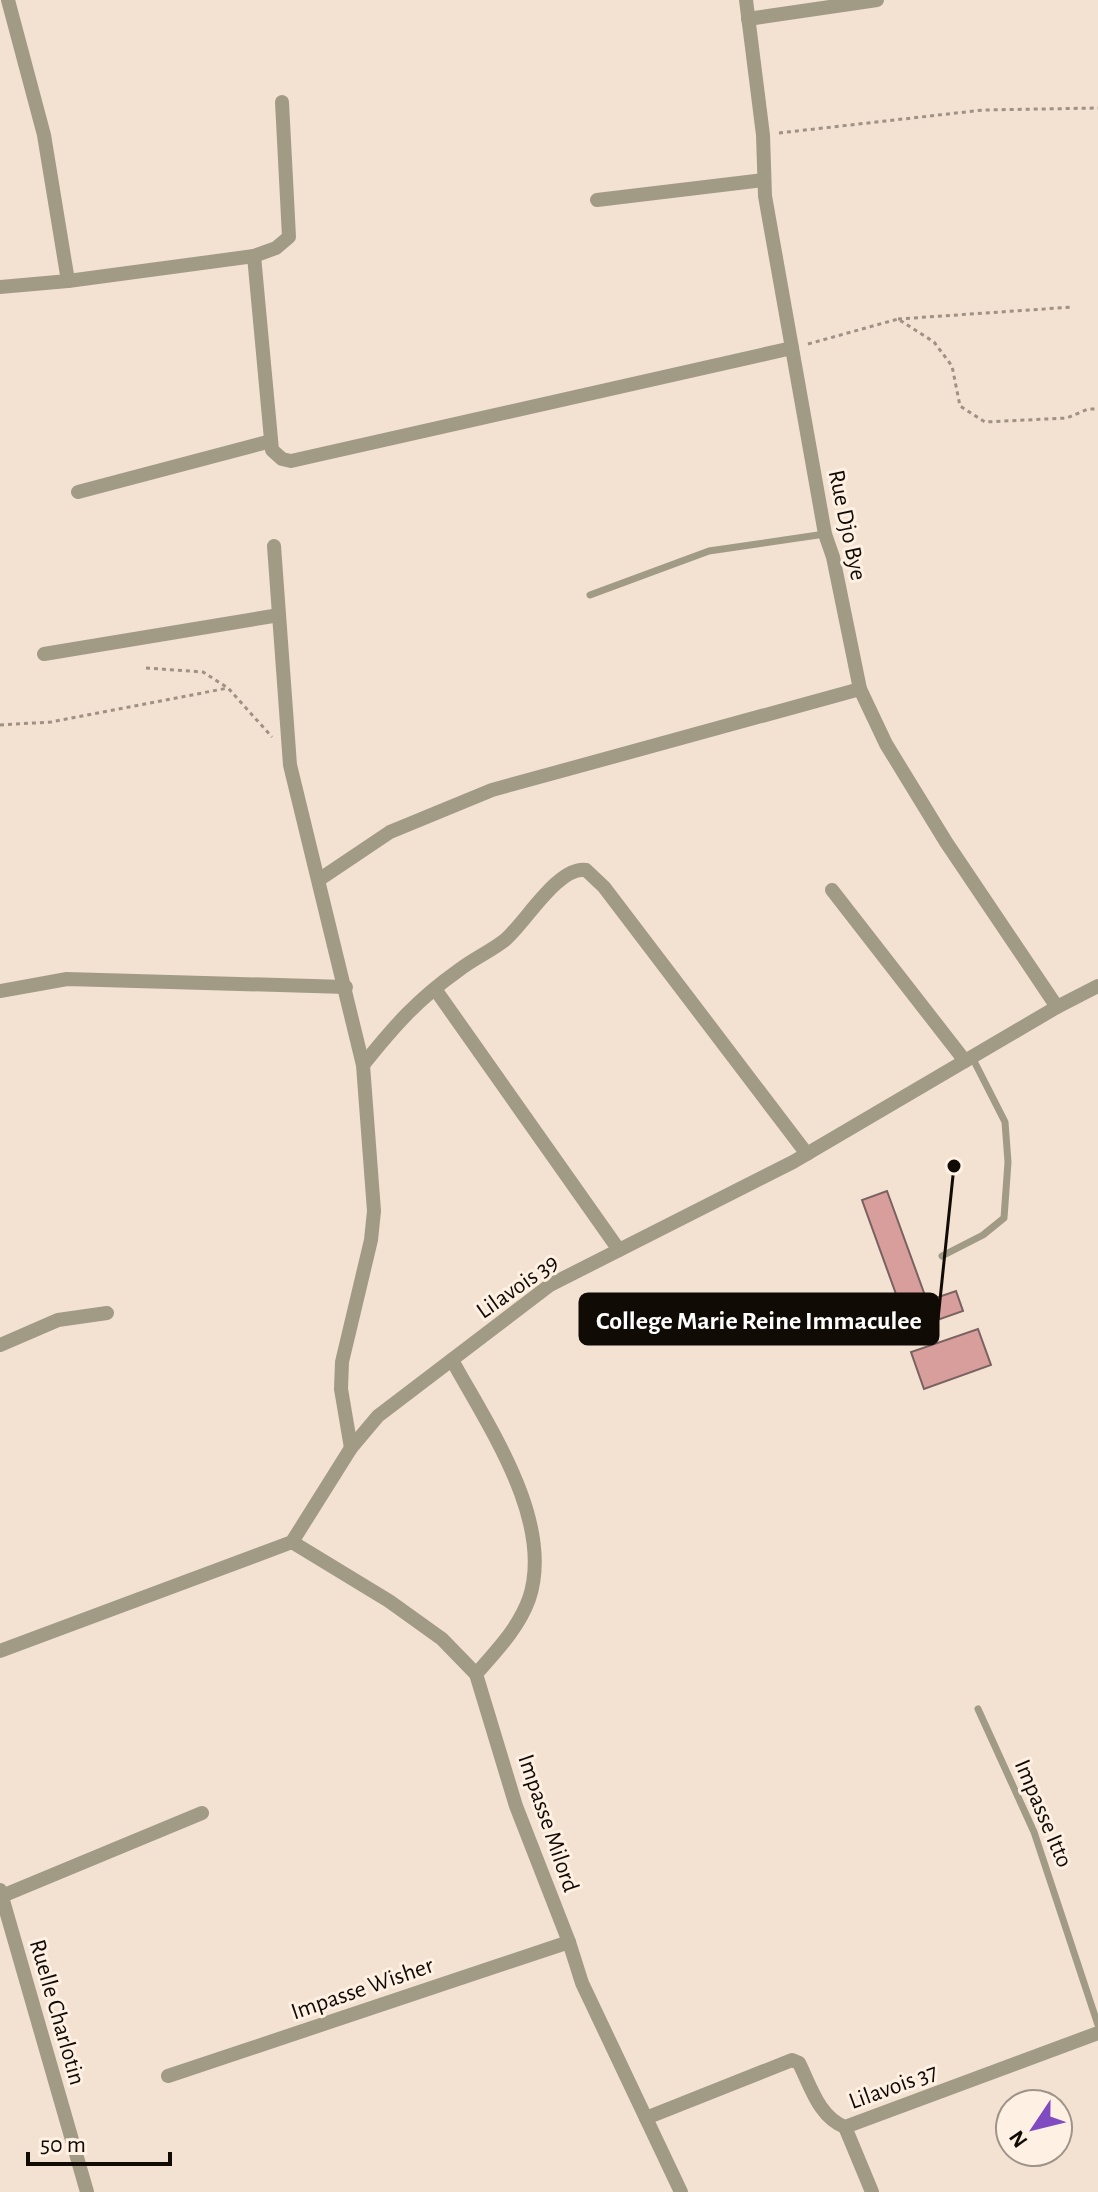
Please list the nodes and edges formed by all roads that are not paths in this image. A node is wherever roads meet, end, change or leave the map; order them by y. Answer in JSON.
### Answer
{"nodes":[{"id":1,"x":8,"y":0,"type":"edge"},
{"id":2,"x":746,"y":0,"type":"edge"},
{"id":3,"x":877,"y":0,"type":"edge"},
{"id":4,"x":748,"y":19,"type":"junction"},
{"id":5,"x":282,"y":102,"type":"dead end"},
{"id":6,"x":764,"y":180,"type":"junction"},
{"id":7,"x":597,"y":200,"type":"dead end"},
{"id":8,"x":254,"y":256,"type":"junction"},
{"id":9,"x":68,"y":281,"type":"junction"},
{"id":10,"x":0,"y":287,"type":"edge"},
{"id":11,"x":792,"y":348,"type":"junction"},
{"id":12,"x":271,"y":441,"type":"junction"},
{"id":13,"x":78,"y":492,"type":"dead end"},
{"id":14,"x":825,"y":534,"type":"junction"},
{"id":15,"x":274,"y":546,"type":"dead end"},
{"id":16,"x":590,"y":595,"type":"dead end"},
{"id":17,"x":279,"y":615,"type":"junction"},
{"id":18,"x":44,"y":654,"type":"dead end"},
{"id":19,"x":860,"y":689,"type":"junction"},
{"id":20,"x":320,"y":879,"type":"junction"},
{"id":21,"x":832,"y":890,"type":"dead end"},
{"id":22,"x":1098,"y":986,"type":"edge"},
{"id":23,"x":346,"y":987,"type":"junction"},
{"id":24,"x":435,"y":989,"type":"junction"},
{"id":25,"x":0,"y":991,"type":"edge"},
{"id":26,"x":1057,"y":1007,"type":"junction"},
{"id":27,"x":968,"y":1059,"type":"junction"},
{"id":28,"x":363,"y":1065,"type":"junction"},
{"id":29,"x":807,"y":1154,"type":"junction"},
{"id":30,"x":619,"y":1250,"type":"junction"},
{"id":31,"x":942,"y":1256,"type":"dead end"},
{"id":32,"x":107,"y":1313,"type":"dead end"},
{"id":33,"x":0,"y":1345,"type":"edge"},
{"id":34,"x":452,"y":1360,"type":"junction"},
{"id":35,"x":351,"y":1448,"type":"junction"},
{"id":36,"x":292,"y":1542,"type":"junction"},
{"id":37,"x":0,"y":1651,"type":"edge"},
{"id":38,"x":476,"y":1674,"type":"junction"},
{"id":39,"x":978,"y":1709,"type":"dead end"},
{"id":40,"x":202,"y":1813,"type":"dead end"},
{"id":41,"x":1,"y":1893,"type":"edge"},
{"id":42,"x":569,"y":1942,"type":"junction"},
{"id":43,"x":1098,"y":2025,"type":"edge"},
{"id":44,"x":1098,"y":2033,"type":"edge"},
{"id":45,"x":168,"y":2076,"type":"dead end"},
{"id":46,"x":646,"y":2118,"type":"junction"},
{"id":47,"x":845,"y":2127,"type":"junction"},
{"id":48,"x":87,"y":2192,"type":"edge"},
{"id":49,"x":681,"y":2192,"type":"edge"},
{"id":50,"x":872,"y":2192,"type":"edge"}],
"edges":[{"from":1,"to":9,"type":"street"},
{"from":2,"to":4,"type":"street","name":"Rue Djo Bye"},
{"from":3,"to":4,"type":"street"},
{"from":4,"to":6,"type":"street","name":"Rue Djo Bye"},
{"from":5,"to":8,"type":"street"},
{"from":6,"to":7,"type":"street"},
{"from":6,"to":11,"type":"street","name":"Rue Djo Bye"},
{"from":8,"to":9,"type":"street"},
{"from":8,"to":12,"type":"street"},
{"from":9,"to":10,"type":"street"},
{"from":11,"to":12,"type":"street"},
{"from":11,"to":14,"type":"street","name":"Rue Djo Bye"},
{"from":12,"to":13,"type":"street"},
{"from":14,"to":16,"type":"lane"},
{"from":14,"to":19,"type":"street","name":"Rue Djo Bye"},
{"from":15,"to":17,"type":"street"},
{"from":17,"to":18,"type":"street"},
{"from":17,"to":20,"type":"street"},
{"from":19,"to":20,"type":"street"},
{"from":19,"to":26,"type":"street","name":"Rue Djo Bye"},
{"from":20,"to":23,"type":"street"},
{"from":21,"to":27,"type":"street"},
{"from":22,"to":26,"type":"street","name":"Lilavois 39"},
{"from":23,"to":25,"type":"street"},
{"from":23,"to":28,"type":"street"},
{"from":24,"to":28,"type":"street"},
{"from":24,"to":29,"type":"street"},
{"from":24,"to":30,"type":"street"},
{"from":26,"to":27,"type":"street","name":"Lilavois 39"},
{"from":27,"to":29,"type":"street","name":"Lilavois 39"},
{"from":27,"to":31,"type":"lane"},
{"from":28,"to":35,"type":"street"},
{"from":29,"to":30,"type":"street","name":"Lilavois 39"},
{"from":30,"to":34,"type":"street","name":"Lilavois 39"},
{"from":32,"to":33,"type":"street"},
{"from":34,"to":35,"type":"street","name":"Lilavois 39"},
{"from":34,"to":38,"type":"street"},
{"from":35,"to":36,"type":"street","name":"Lilavois 39"},
{"from":36,"to":37,"type":"street"},
{"from":36,"to":38,"type":"street","name":"Impasse Milord"},
{"from":38,"to":42,"type":"street","name":"Impasse Milord"},
{"from":39,"to":43,"type":"lane","name":"Impasse Itto"},
{"from":40,"to":41,"type":"street"},
{"from":41,"to":48,"type":"street","name":"Ruelle Charlotin"},
{"from":42,"to":45,"type":"street","name":"Impasse Wisher"},
{"from":42,"to":46,"type":"street","name":"Impasse Milord"},
{"from":44,"to":47,"type":"street","name":"Lilavois 37"},
{"from":46,"to":47,"type":"street","name":"Lilavois 37"},
{"from":46,"to":49,"type":"street","name":"Impasse Milord"},
{"from":47,"to":50,"type":"street"}]}
